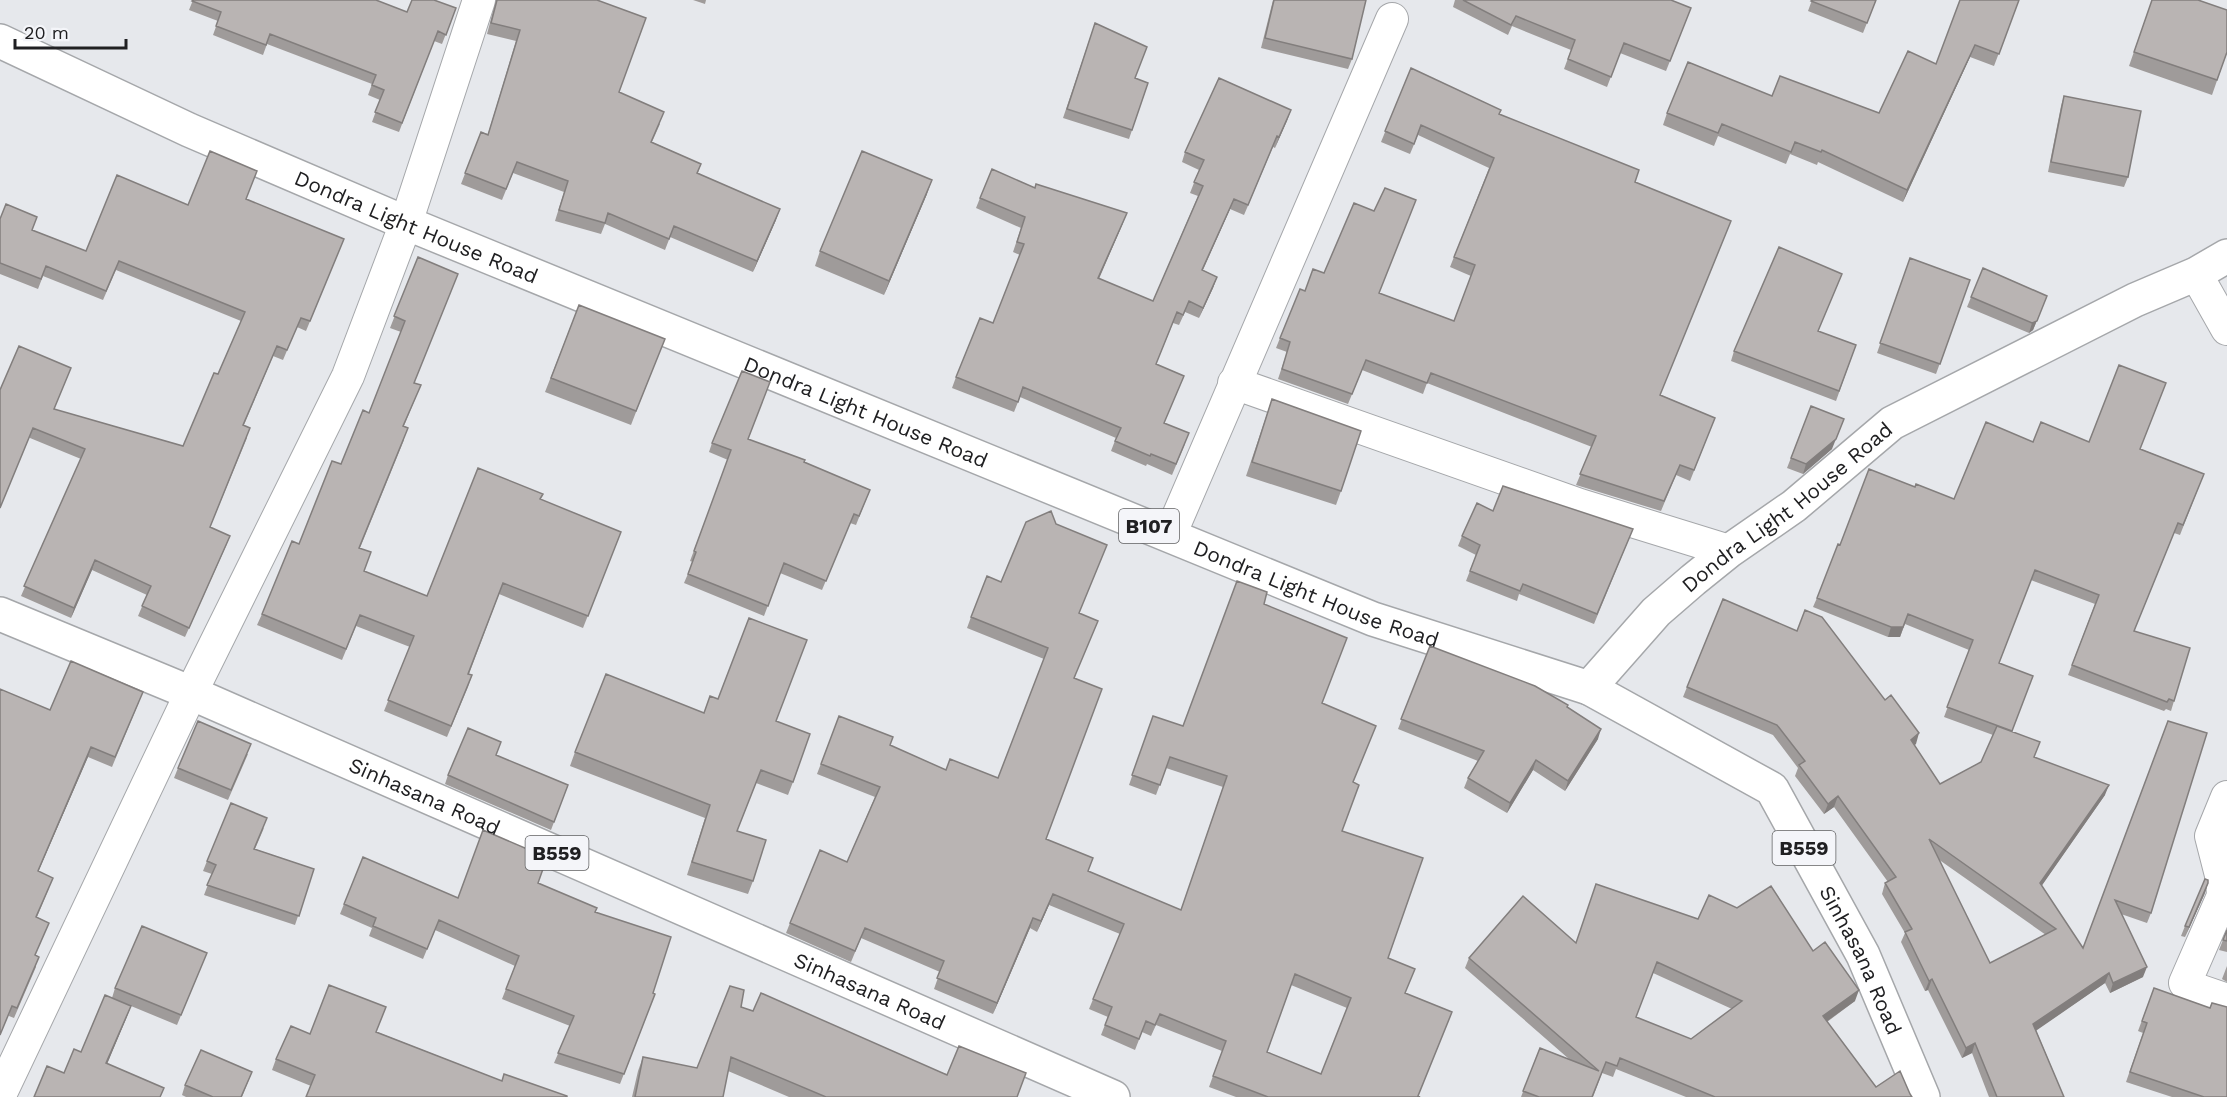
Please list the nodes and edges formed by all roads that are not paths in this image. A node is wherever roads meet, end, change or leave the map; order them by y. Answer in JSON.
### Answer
{"nodes":[{"id":1,"x":479,"y":0,"type":"edge"},
{"id":2,"x":1392,"y":20,"type":"dead end"},
{"id":3,"x":0,"y":41,"type":"edge"},
{"id":4,"x":406,"y":223,"type":"junction"},
{"id":5,"x":2227,"y":256,"type":"edge"},
{"id":6,"x":2196,"y":274,"type":"junction"},
{"id":7,"x":2227,"y":329,"type":"edge"},
{"id":8,"x":1234,"y":383,"type":"junction"},
{"id":9,"x":1170,"y":535,"type":"junction"},
{"id":10,"x":1729,"y":551,"type":"junction"},
{"id":11,"x":0,"y":614,"type":"edge"},
{"id":12,"x":1589,"y":688,"type":"junction"},
{"id":13,"x":191,"y":693,"type":"junction"},
{"id":14,"x":2227,"y":797,"type":"edge"},
{"id":15,"x":2227,"y":1000,"type":"edge"},
{"id":16,"x":0,"y":1095,"type":"edge"},
{"id":17,"x":1113,"y":1097,"type":"edge"},
{"id":18,"x":1923,"y":1097,"type":"edge"}],
"edges":[{"from":1,"to":4,"type":"street"},
{"from":2,"to":8,"type":"street"},
{"from":3,"to":4,"type":"main road","name":"Dondra Light House Road","number":"B107"},
{"from":4,"to":9,"type":"main road","name":"Dondra Light House Road","number":"B107"},
{"from":4,"to":13,"type":"street"},
{"from":5,"to":6,"type":"main road","name":"Dondra Light House Road"},
{"from":6,"to":7,"type":"street"},
{"from":6,"to":10,"type":"main road","name":"Dondra Light House Road"},
{"from":8,"to":9,"type":"street"},
{"from":8,"to":10,"type":"street"},
{"from":9,"to":12,"type":"main road","name":"Dondra Light House Road","number":"B107"},
{"from":10,"to":12,"type":"main road","name":"Dondra Light House Road"},
{"from":11,"to":13,"type":"main road","name":"Sinhasana Road","number":"B559"},
{"from":12,"to":18,"type":"main road","name":"Sinhasana Road","number":"B559"},
{"from":13,"to":16,"type":"street"},
{"from":13,"to":17,"type":"main road","name":"Sinhasana Road","number":"B559"},
{"from":14,"to":15,"type":"street"}]}
